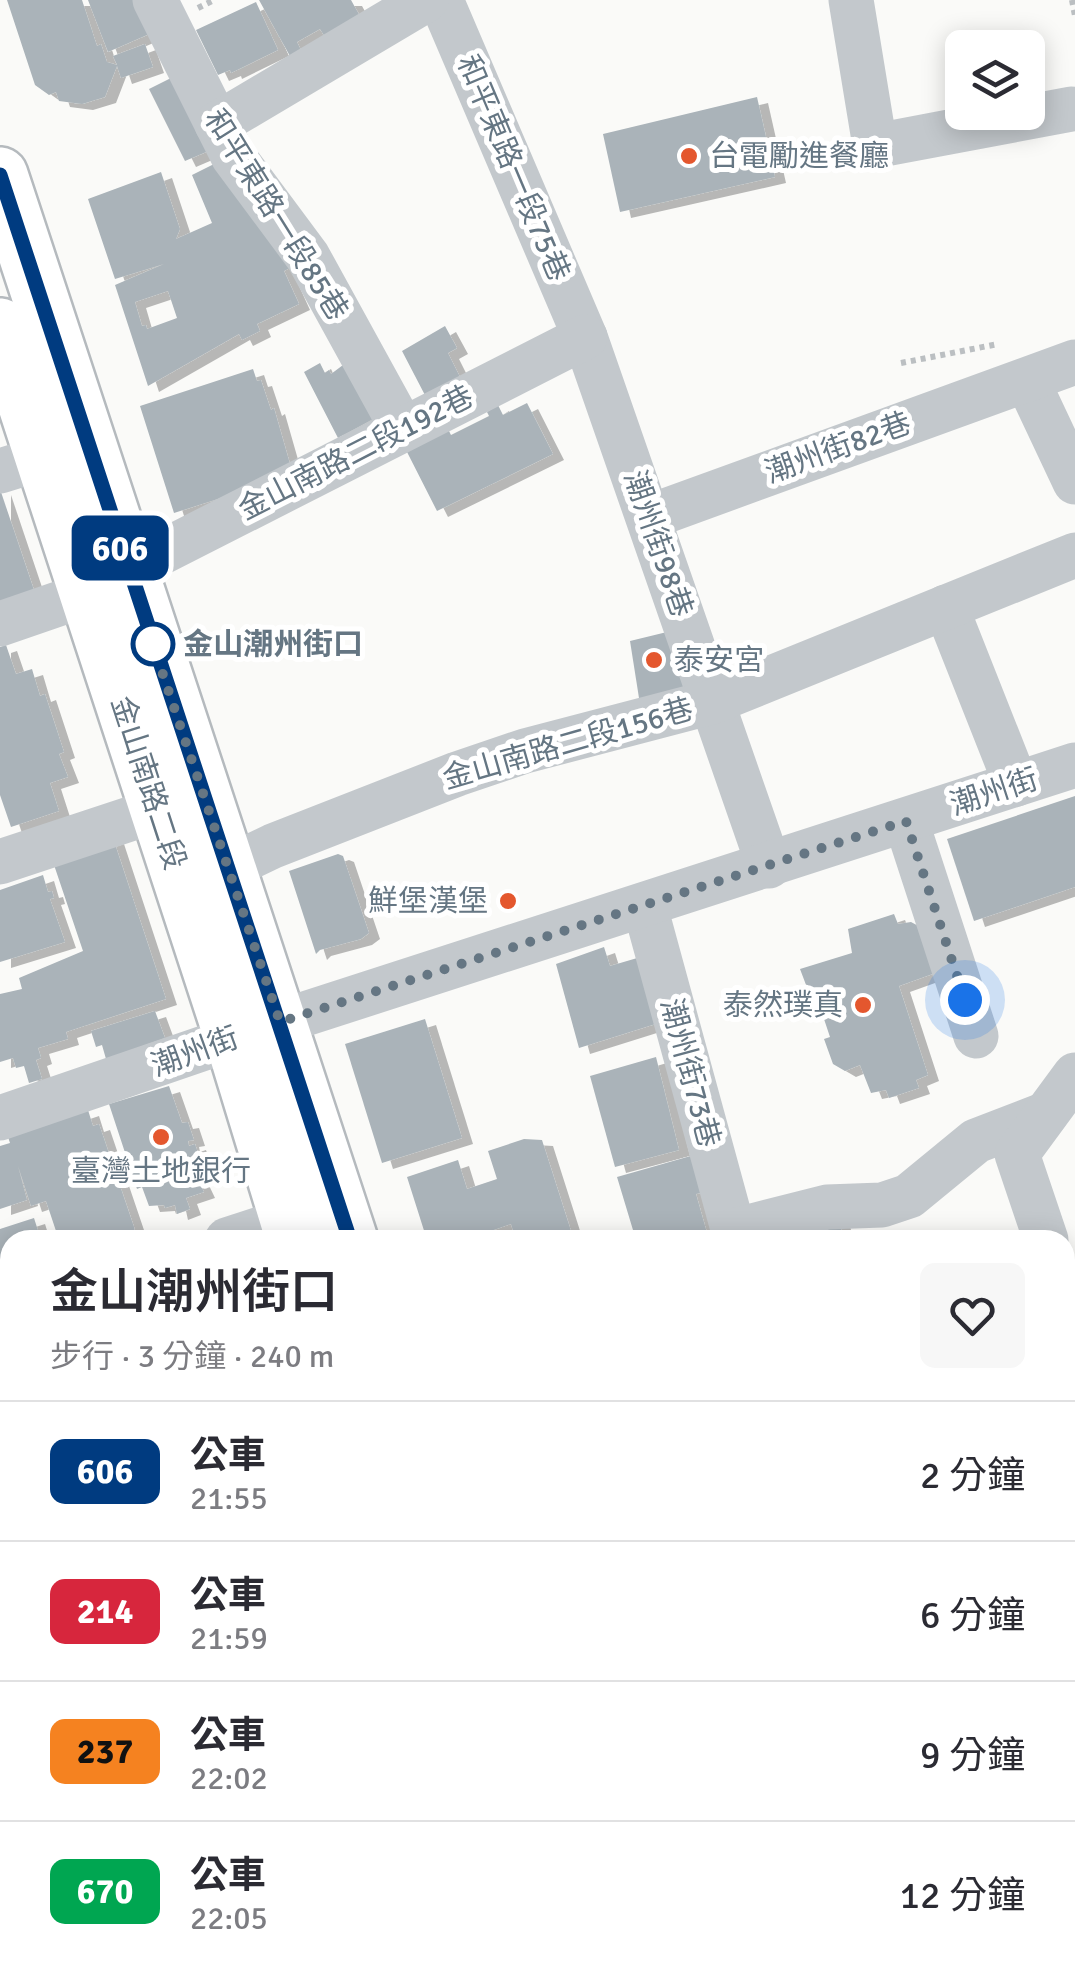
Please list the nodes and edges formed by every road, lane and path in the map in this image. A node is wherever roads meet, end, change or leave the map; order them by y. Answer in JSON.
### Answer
{"nodes":[{"id":1,"x":155,"y":0,"type":"edge"},
{"id":2,"x":426,"y":0,"type":"edge"},
{"id":3,"x":442,"y":0,"type":"edge"},
{"id":4,"x":851,"y":0,"type":"edge"},
{"id":5,"x":1072,"y":0,"type":"edge"},
{"id":6,"x":1075,"y":16,"type":"edge"},
{"id":7,"x":1071,"y":109,"type":"dead end"},
{"id":8,"x":217,"y":124,"type":"junction"},
{"id":9,"x":0,"y":174,"type":"edge"},
{"id":10,"x":0,"y":326,"type":"edge"},
{"id":11,"x":585,"y":337,"type":"junction"},
{"id":12,"x":1073,"y":363,"type":"edge"},
{"id":13,"x":1027,"y":380,"type":"junction"},
{"id":14,"x":402,"y":428,"type":"junction"},
{"id":15,"x":21,"y":464,"type":"edge"},
{"id":16,"x":1075,"y":482,"type":"edge"},
{"id":17,"x":649,"y":517,"type":"junction"},
{"id":18,"x":1075,"y":555,"type":"edge"},
{"id":19,"x":107,"y":582,"type":"junction"},
{"id":20,"x":946,"y":607,"type":"junction"},
{"id":21,"x":0,"y":624,"type":"edge"},
{"id":22,"x":712,"y":702,"type":"junction"},
{"id":23,"x":1075,"y":765,"type":"edge"},
{"id":24,"x":1016,"y":784,"type":"junction"},
{"id":25,"x":157,"y":810,"type":"junction"},
{"id":26,"x":906,"y":821,"type":"junction"},
{"id":27,"x":0,"y":862,"type":"edge"},
{"id":28,"x":769,"y":866,"type":"junction"},
{"id":29,"x":229,"y":867,"type":"junction"},
{"id":30,"x":644,"y":906,"type":"junction"},
{"id":31,"x":256,"y":1030,"type":"junction"},
{"id":32,"x":976,"y":1036,"type":"dead end"},
{"id":33,"x":1075,"y":1075,"type":"edge"},
{"id":34,"x":1046,"y":1114,"type":"junction"},
{"id":35,"x":0,"y":1118,"type":"edge"},
{"id":36,"x":291,"y":1230,"type":"edge"},
{"id":37,"x":346,"y":1230,"type":"edge"},
{"id":38,"x":732,"y":1230,"type":"edge"},
{"id":39,"x":753,"y":1230,"type":"edge"},
{"id":40,"x":1043,"y":1230,"type":"edge"}],
"edges":[{"from":1,"to":8,"type":"street","name":"和平東路一段85巷"},
{"from":2,"to":8,"type":"street"},
{"from":3,"to":11,"type":"street","name":"和平東路一段75巷"},
{"from":4,"to":7,"type":"street"},
{"from":5,"to":6,"type":"path"},
{"from":8,"to":14,"type":"street","name":"和平東路一段85巷"},
{"from":9,"to":19,"type":"main road","name":"金山南路二段"},
{"from":10,"to":15,"type":"main road","name":"金山南路二段"},
{"from":11,"to":14,"type":"street","name":"金山南路二段192巷"},
{"from":11,"to":17,"type":"street","name":"潮州街98巷"},
{"from":12,"to":13,"type":"street","name":"潮州街82巷"},
{"from":13,"to":16,"type":"street"},
{"from":13,"to":17,"type":"street","name":"潮州街82巷"},
{"from":14,"to":19,"type":"street","name":"金山南路二段192巷"},
{"from":15,"to":19,"type":"main road","name":"金山南路二段"},
{"from":17,"to":22,"type":"street","name":"潮州街98巷"},
{"from":18,"to":20,"type":"street","name":"金山南路二段156巷"},
{"from":19,"to":21,"type":"street","name":"金山南路二段192巷"},
{"from":19,"to":25,"type":"main road","name":"金山南路二段"},
{"from":19,"to":29,"type":"main road","name":"金山南路二段"},
{"from":20,"to":22,"type":"street","name":"金山南路二段156巷"},
{"from":20,"to":24,"type":"street"},
{"from":22,"to":28,"type":"street","name":"潮州街98巷"},
{"from":22,"to":29,"type":"street","name":"金山南路二段156巷"},
{"from":23,"to":24,"type":"street","name":"潮州街"},
{"from":24,"to":26,"type":"street","name":"潮州街"},
{"from":25,"to":27,"type":"street"},
{"from":25,"to":31,"type":"main road","name":"金山南路二段"},
{"from":26,"to":28,"type":"street","name":"潮州街"},
{"from":26,"to":32,"type":"street"},
{"from":28,"to":30,"type":"street","name":"潮州街"},
{"from":29,"to":31,"type":"main road","name":"金山南路二段"},
{"from":30,"to":31,"type":"street","name":"潮州街"},
{"from":30,"to":38,"type":"street","name":"潮州街73巷"},
{"from":31,"to":35,"type":"street","name":"潮州街"},
{"from":31,"to":36,"type":"main road","name":"金山南路二段"},
{"from":31,"to":37,"type":"main road","name":"金山南路二段"},
{"from":33,"to":34,"type":"street"},
{"from":34,"to":39,"type":"street"},
{"from":34,"to":40,"type":"street"}]}
